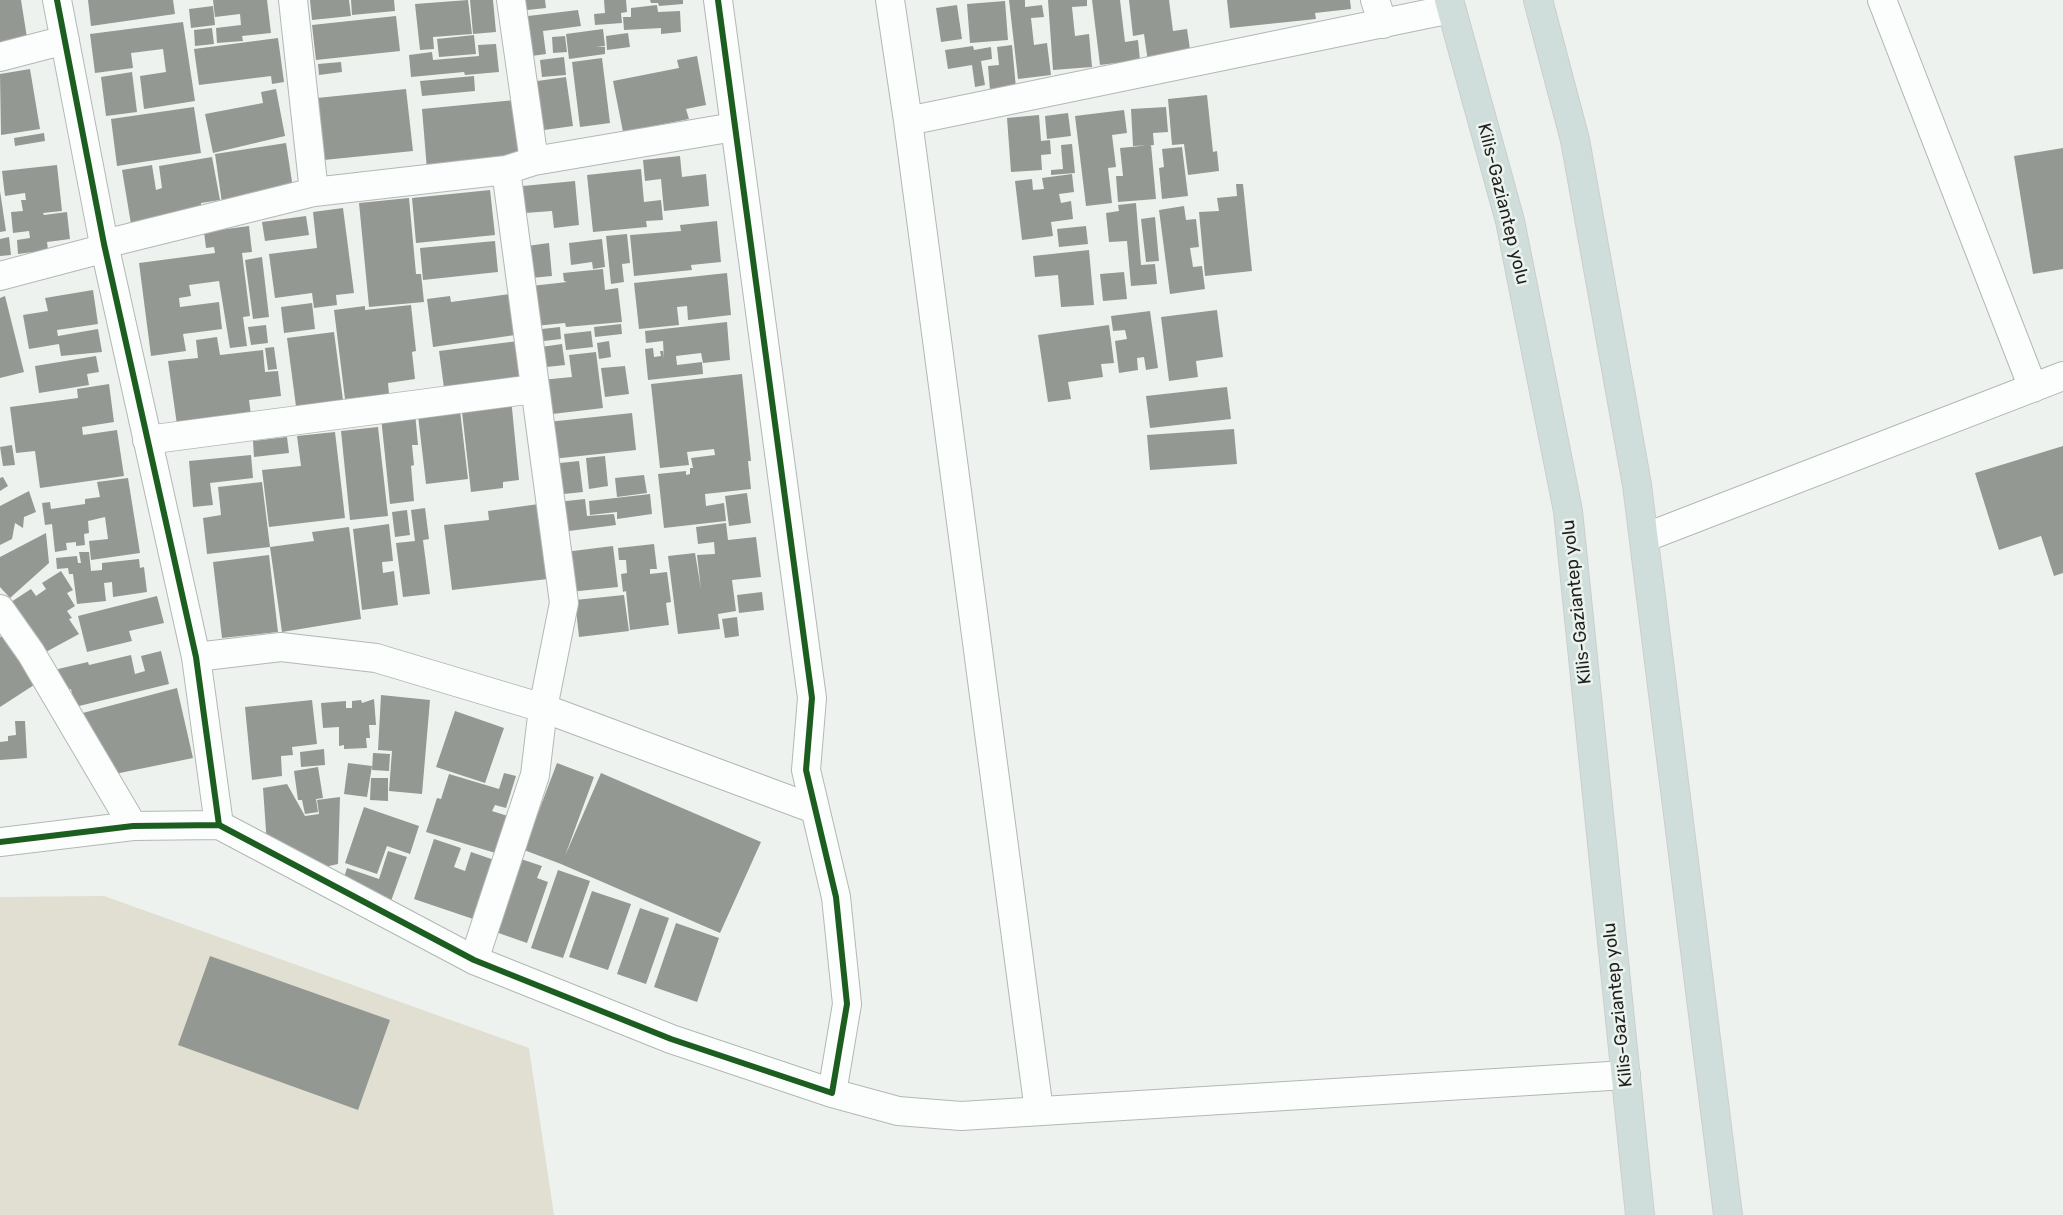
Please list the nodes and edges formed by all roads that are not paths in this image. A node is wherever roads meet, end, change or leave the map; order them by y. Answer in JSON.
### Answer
{"nodes":[{"id":1,"x":57,"y":0,"type":"edge"},
{"id":2,"x":293,"y":0,"type":"edge"},
{"id":3,"x":511,"y":0,"type":"edge"},
{"id":4,"x":718,"y":0,"type":"edge"},
{"id":5,"x":890,"y":0,"type":"edge"},
{"id":6,"x":1538,"y":0,"type":"edge"},
{"id":7,"x":1882,"y":0,"type":"edge"},
{"id":8,"x":1450,"y":5,"type":"edge"},
{"id":9,"x":1379,"y":12,"type":"edge"},
{"id":10,"x":65,"y":40,"type":"junction"},
{"id":11,"x":0,"y":57,"type":"edge"},
{"id":12,"x":908,"y":121,"type":"junction"},
{"id":13,"x":734,"y":127,"type":"junction"},
{"id":14,"x":534,"y":161,"type":"junction"},
{"id":15,"x":506,"y":170,"type":"junction"},
{"id":16,"x":314,"y":192,"type":"junction"},
{"id":17,"x":105,"y":246,"type":"junction"},
{"id":18,"x":0,"y":276,"type":"edge"},
{"id":19,"x":2063,"y":376,"type":"edge"},
{"id":20,"x":2033,"y":388,"type":"junction"},
{"id":21,"x":534,"y":389,"type":"junction"},
{"id":22,"x":147,"y":440,"type":"junction"},
{"id":23,"x":1644,"y":538,"type":"junction"},
{"id":24,"x":0,"y":610,"type":"edge"},
{"id":25,"x":196,"y":657,"type":"junction"},
{"id":26,"x":543,"y":708,"type":"junction"},
{"id":27,"x":814,"y":809,"type":"junction"},
{"id":28,"x":219,"y":825,"type":"junction"},
{"id":29,"x":133,"y":826,"type":"junction"},
{"id":30,"x":0,"y":842,"type":"edge"},
{"id":31,"x":474,"y":960,"type":"junction"},
{"id":32,"x":1626,"y":1075,"type":"junction"},
{"id":33,"x":832,"y":1093,"type":"junction"},
{"id":34,"x":1039,"y":1111,"type":"junction"},
{"id":35,"x":1640,"y":1215,"type":"edge"},
{"id":36,"x":1728,"y":1215,"type":"edge"}],
"edges":[{"from":1,"to":10,"type":"street"},
{"from":2,"to":16,"type":"street"},
{"from":3,"to":14,"type":"street"},
{"from":4,"to":13,"type":"street"},
{"from":5,"to":12,"type":"street"},
{"from":6,"to":23,"type":"highway"},
{"from":7,"to":20,"type":"street"},
{"from":8,"to":9,"type":"street"},
{"from":8,"to":32,"type":"highway","name":"Kilis-Gaziantep yolu"},
{"from":9,"to":12,"type":"street"},
{"from":10,"to":11,"type":"street"},
{"from":10,"to":17,"type":"street"},
{"from":12,"to":34,"type":"street"},
{"from":13,"to":14,"type":"street"},
{"from":13,"to":27,"type":"street"},
{"from":14,"to":15,"type":"street"},
{"from":15,"to":16,"type":"street"},
{"from":15,"to":21,"type":"street"},
{"from":16,"to":17,"type":"street"},
{"from":17,"to":18,"type":"street"},
{"from":17,"to":22,"type":"street"},
{"from":19,"to":20,"type":"street"},
{"from":20,"to":23,"type":"street"},
{"from":21,"to":22,"type":"street"},
{"from":21,"to":26,"type":"street"},
{"from":22,"to":25,"type":"street"},
{"from":23,"to":36,"type":"highway"},
{"from":24,"to":29,"type":"street"},
{"from":25,"to":26,"type":"street"},
{"from":25,"to":28,"type":"street"},
{"from":26,"to":27,"type":"street"},
{"from":26,"to":31,"type":"street"},
{"from":27,"to":33,"type":"street"},
{"from":28,"to":29,"type":"street"},
{"from":28,"to":31,"type":"street"},
{"from":29,"to":30,"type":"street"},
{"from":31,"to":33,"type":"street"},
{"from":32,"to":34,"type":"street"},
{"from":32,"to":35,"type":"highway","name":"Kilis-Gaziantep yolu"},
{"from":33,"to":34,"type":"street"}]}
